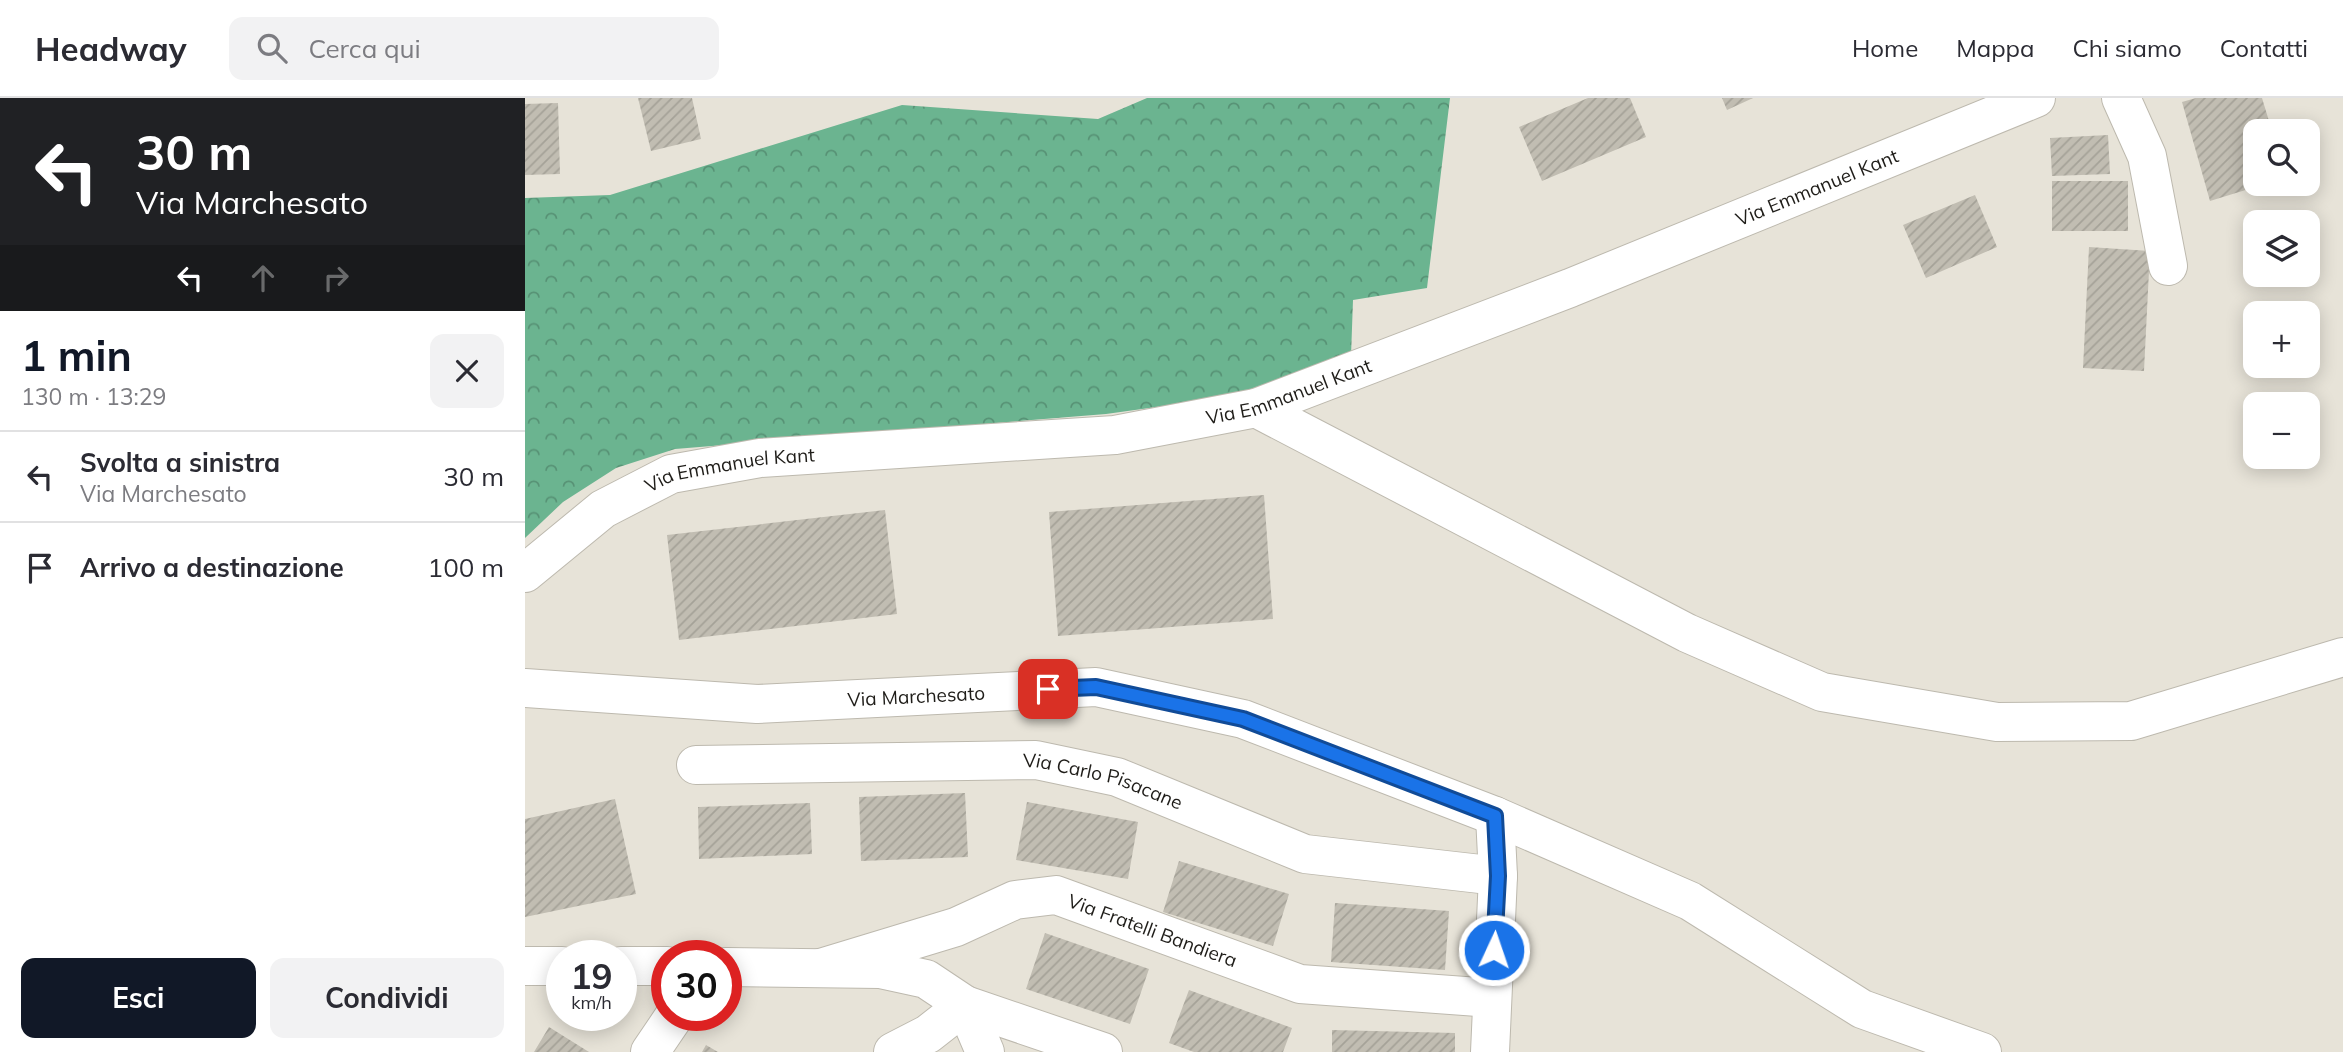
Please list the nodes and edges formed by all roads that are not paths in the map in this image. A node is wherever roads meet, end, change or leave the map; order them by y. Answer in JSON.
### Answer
{"nodes":[{"id":1,"x":2036,"y":98,"type":"edge"},
{"id":2,"x":2121,"y":98,"type":"edge"},
{"id":3,"x":2168,"y":266,"type":"dead end"},
{"id":4,"x":1256,"y":408,"type":"junction"},
{"id":5,"x":525,"y":573,"type":"edge"},
{"id":6,"x":2343,"y":657,"type":"edge"},
{"id":7,"x":525,"y":688,"type":"edge"},
{"id":8,"x":696,"y":765,"type":"dead end"},
{"id":9,"x":1495,"y":816,"type":"junction"},
{"id":10,"x":1498,"y":876,"type":"junction"},
{"id":11,"x":525,"y":966,"type":"edge"},
{"id":12,"x":546,"y":966,"type":"edge"},
{"id":13,"x":742,"y":967,"type":"edge"},
{"id":14,"x":821,"y":968,"type":"junction"},
{"id":15,"x":1492,"y":998,"type":"junction"},
{"id":16,"x":965,"y":1005,"type":"junction"},
{"id":17,"x":664,"y":1031,"type":"edge"},
{"id":18,"x":650,"y":1052,"type":"edge"},
{"id":19,"x":893,"y":1052,"type":"edge"},
{"id":20,"x":985,"y":1052,"type":"edge"},
{"id":21,"x":1103,"y":1052,"type":"edge"},
{"id":22,"x":1490,"y":1052,"type":"edge"},
{"id":23,"x":1982,"y":1052,"type":"edge"}],
"edges":[{"from":1,"to":4,"type":"street","name":"Via Emmanuel Kant"},
{"from":2,"to":3,"type":"street"},
{"from":4,"to":5,"type":"street","name":"Via Emmanuel Kant"},
{"from":4,"to":6,"type":"street"},
{"from":7,"to":9,"type":"street","name":"Via Marchesato"},
{"from":8,"to":10,"type":"street","name":"Via Carlo Pisacane"},
{"from":9,"to":10,"type":"street"},
{"from":9,"to":23,"type":"street","name":"Via Marchesato"},
{"from":10,"to":15,"type":"street"},
{"from":11,"to":12,"type":"street"},
{"from":13,"to":14,"type":"street"},
{"from":14,"to":15,"type":"street","name":"Via Fratelli Bandiera"},
{"from":14,"to":16,"type":"street"},
{"from":15,"to":22,"type":"street"},
{"from":16,"to":19,"type":"street"},
{"from":16,"to":20,"type":"street"},
{"from":16,"to":21,"type":"street"},
{"from":17,"to":18,"type":"street"}]}
